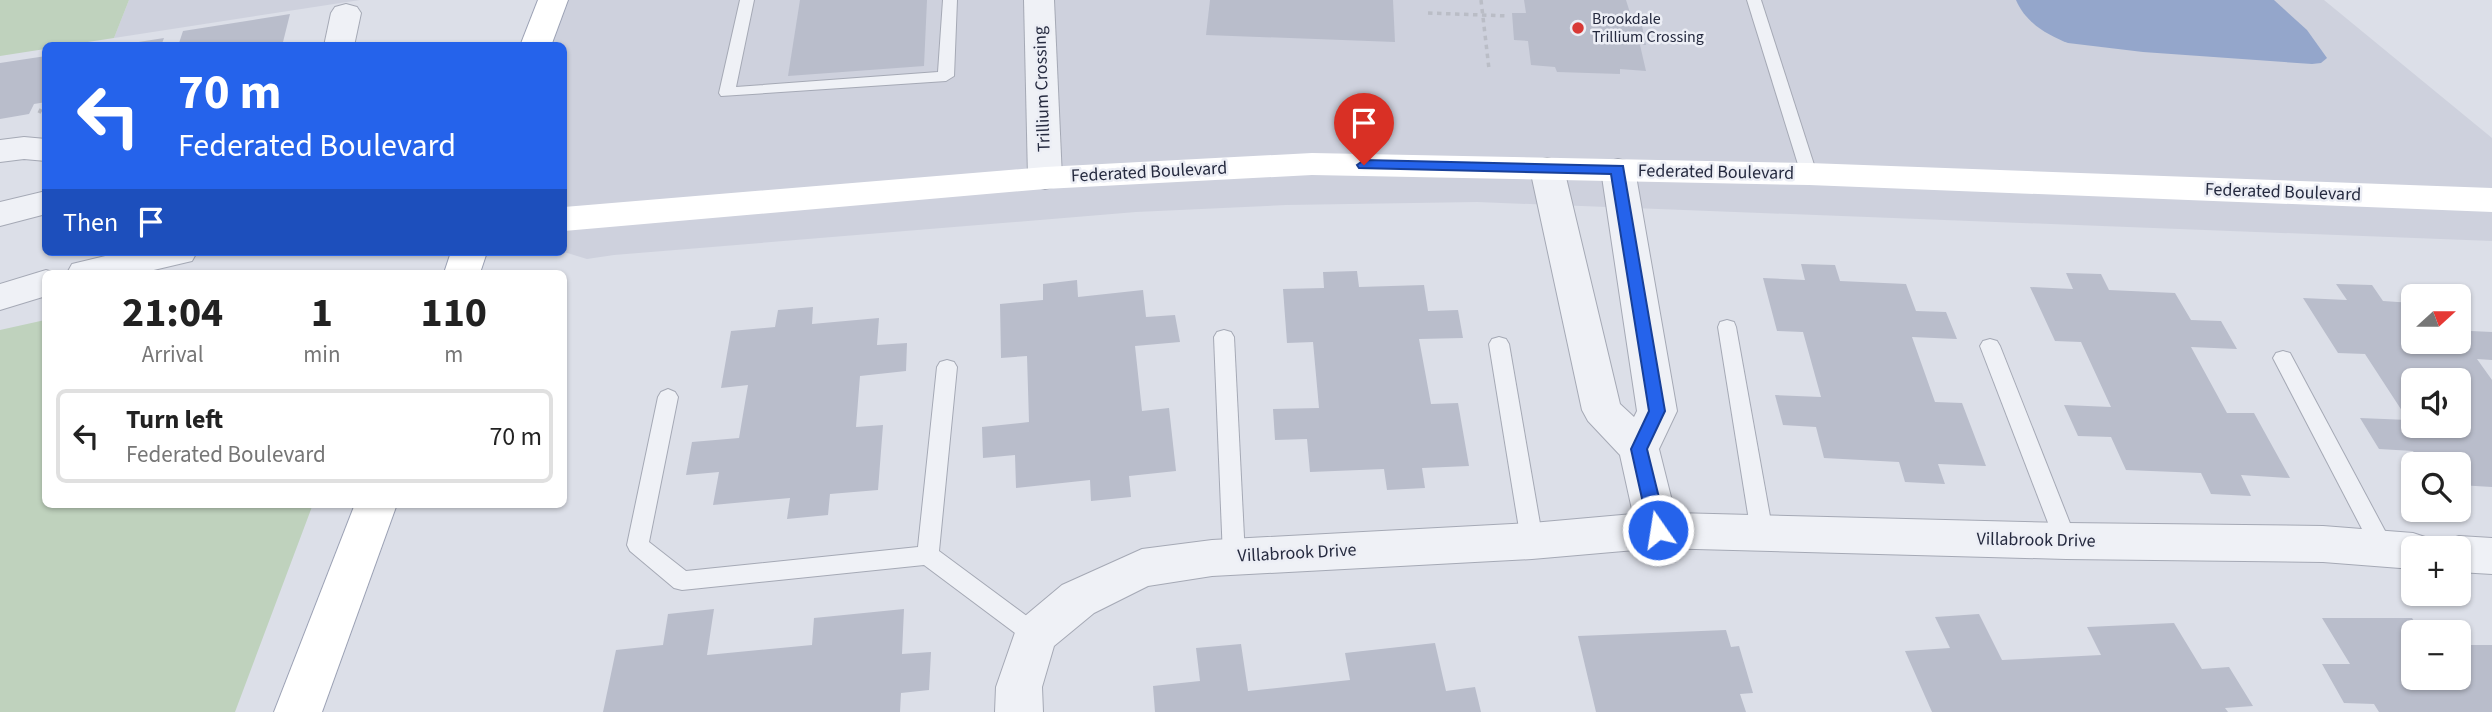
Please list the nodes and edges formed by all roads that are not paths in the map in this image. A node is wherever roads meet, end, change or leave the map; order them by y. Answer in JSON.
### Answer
{"nodes":[{"id":1,"x":553,"y":0,"type":"edge"},
{"id":2,"x":747,"y":0,"type":"edge"},
{"id":3,"x":950,"y":0,"type":"edge"},
{"id":4,"x":1039,"y":0,"type":"edge"},
{"id":5,"x":1754,"y":0,"type":"edge"},
{"id":6,"x":346,"y":13,"type":"dead end"},
{"id":7,"x":339,"y":42,"type":"edge"},
{"id":8,"x":537,"y":42,"type":"edge"},
{"id":9,"x":42,"y":150,"type":"edge"},
{"id":10,"x":0,"y":151,"type":"edge"},
{"id":11,"x":1547,"y":169,"type":"junction"},
{"id":12,"x":1618,"y":170,"type":"junction"},
{"id":13,"x":1809,"y":174,"type":"junction"},
{"id":14,"x":1045,"y":177,"type":"junction"},
{"id":15,"x":2492,"y":200,"type":"edge"},
{"id":16,"x":42,"y":202,"type":"edge"},
{"id":17,"x":0,"y":214,"type":"edge"},
{"id":18,"x":567,"y":219,"type":"edge"},
{"id":19,"x":161,"y":256,"type":"edge"},
{"id":20,"x":98,"y":270,"type":"edge"},
{"id":21,"x":42,"y":284,"type":"edge"},
{"id":22,"x":0,"y":297,"type":"edge"},
{"id":23,"x":1727,"y":327,"type":"dead end"},
{"id":24,"x":1224,"y":337,"type":"dead end"},
{"id":25,"x":1499,"y":344,"type":"dead end"},
{"id":26,"x":1990,"y":346,"type":"dead end"},
{"id":27,"x":2283,"y":358,"type":"dead end"},
{"id":28,"x":947,"y":367,"type":"dead end"},
{"id":29,"x":668,"y":397,"type":"dead end"},
{"id":30,"x":1639,"y":449,"type":"junction"},
{"id":31,"x":374,"y":508,"type":"edge"},
{"id":32,"x":1658,"y":530,"type":"junction"},
{"id":33,"x":1762,"y":533,"type":"junction"},
{"id":34,"x":1532,"y":541,"type":"junction"},
{"id":35,"x":2066,"y":541,"type":"junction"},
{"id":36,"x":2398,"y":549,"type":"edge"},
{"id":37,"x":928,"y":555,"type":"junction"},
{"id":38,"x":2471,"y":555,"type":"edge"},
{"id":39,"x":2492,"y":556,"type":"edge"},
{"id":40,"x":1234,"y":557,"type":"junction"},
{"id":41,"x":1035,"y":635,"type":"junction"},
{"id":42,"x":298,"y":712,"type":"edge"},
{"id":43,"x":1019,"y":712,"type":"edge"}],
"edges":[{"from":1,"to":8,"type":"main road"},
{"from":2,"to":3,"type":"lane"},
{"from":4,"to":14,"type":"street","name":"Trillium Crossing"},
{"from":5,"to":13,"type":"lane"},
{"from":6,"to":7,"type":"street"},
{"from":9,"to":10,"type":"street"},
{"from":11,"to":12,"type":"main road","name":"Federated Boulevard"},
{"from":11,"to":14,"type":"main road","name":"Federated Boulevard"},
{"from":11,"to":30,"type":"street"},
{"from":12,"to":13,"type":"main road","name":"Federated Boulevard"},
{"from":12,"to":30,"type":"street"},
{"from":13,"to":15,"type":"main road","name":"Federated Boulevard"},
{"from":14,"to":18,"type":"main road","name":"Federated Boulevard"},
{"from":16,"to":17,"type":"street"},
{"from":19,"to":20,"type":"street"},
{"from":21,"to":22,"type":"street"},
{"from":23,"to":33,"type":"lane"},
{"from":24,"to":40,"type":"lane"},
{"from":25,"to":34,"type":"lane"},
{"from":26,"to":35,"type":"lane"},
{"from":27,"to":36,"type":"lane"},
{"from":28,"to":37,"type":"lane"},
{"from":29,"to":37,"type":"lane"},
{"from":30,"to":32,"type":"street"},
{"from":31,"to":42,"type":"main road"},
{"from":32,"to":33,"type":"street","name":"Villabrook Drive"},
{"from":32,"to":34,"type":"street","name":"Villabrook Drive"},
{"from":33,"to":35,"type":"street","name":"Villabrook Drive"},
{"from":34,"to":40,"type":"street","name":"Villabrook Drive"},
{"from":35,"to":36,"type":"street","name":"Villabrook Drive"},
{"from":37,"to":41,"type":"lane"},
{"from":38,"to":39,"type":"street"},
{"from":40,"to":41,"type":"street","name":"Villabrook Drive"},
{"from":41,"to":43,"type":"street"}]}
